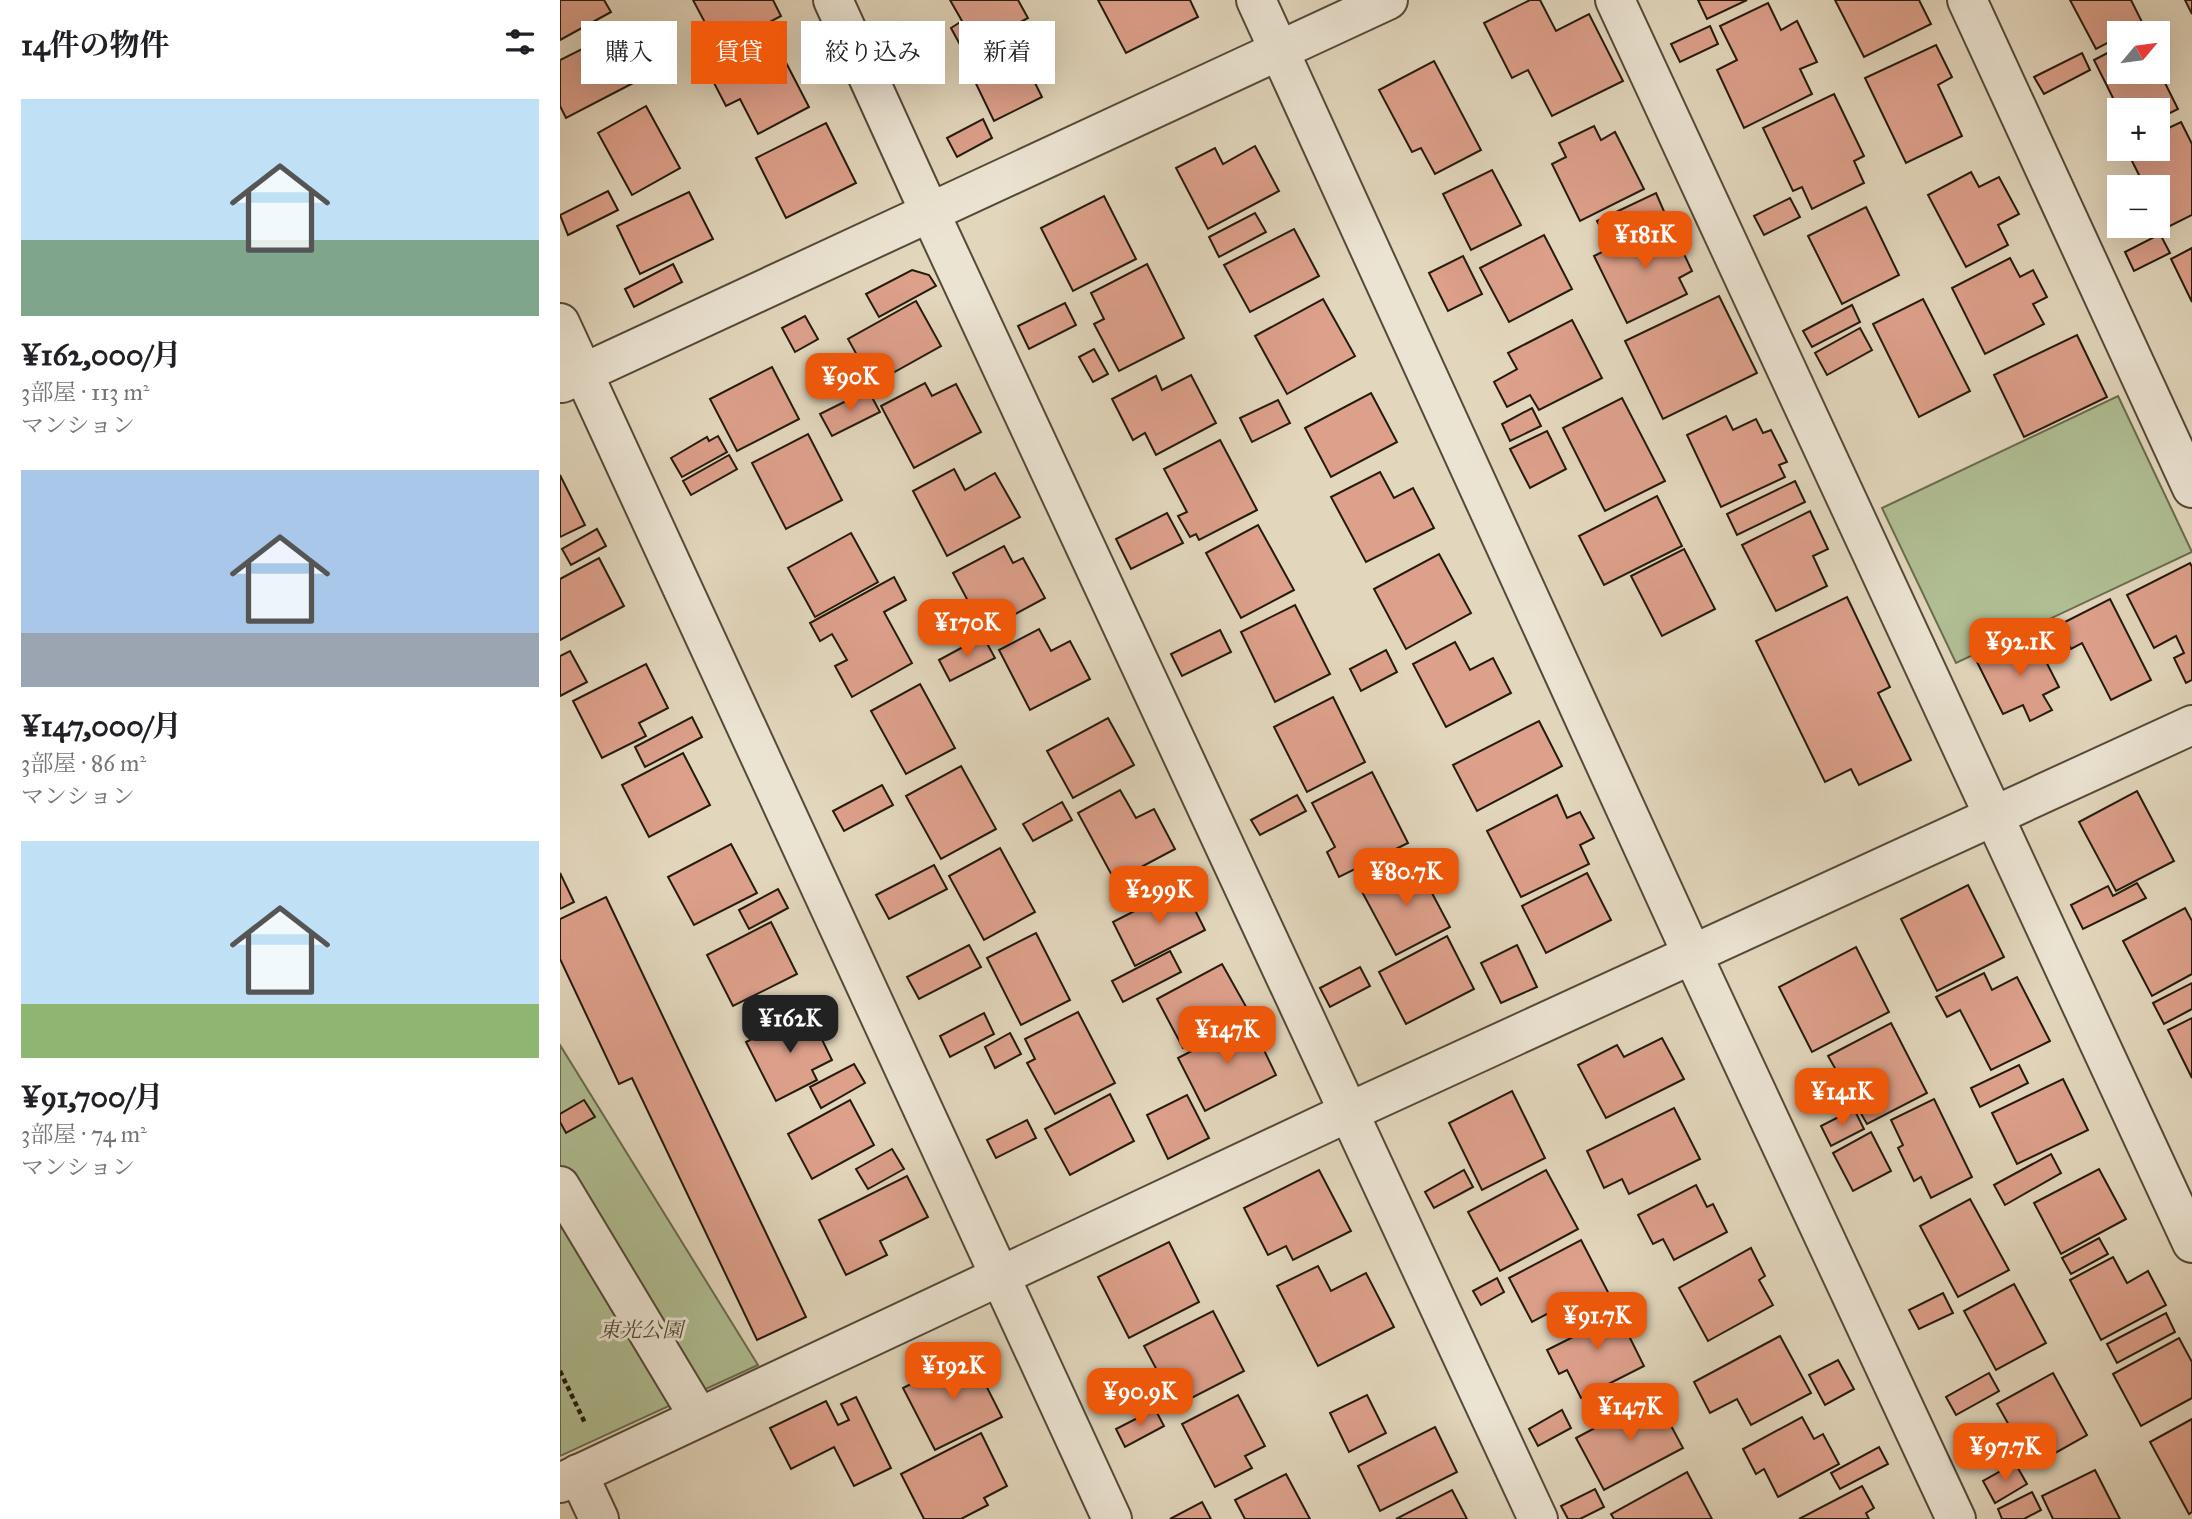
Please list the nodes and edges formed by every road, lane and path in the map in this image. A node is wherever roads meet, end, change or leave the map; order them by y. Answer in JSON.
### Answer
{"nodes":[{"id":1,"x":833,"y":0,"type":"edge"},
{"id":2,"x":1255,"y":0,"type":"edge"},
{"id":3,"x":1388,"y":0,"type":"edge"},
{"id":4,"x":1615,"y":0,"type":"edge"},
{"id":5,"x":1967,"y":0,"type":"edge"},
{"id":6,"x":1279,"y":51,"type":"junction"},
{"id":7,"x":930,"y":213,"type":"junction"},
{"id":8,"x":560,"y":323,"type":"edge"},
{"id":9,"x":572,"y":379,"type":"edge"},
{"id":10,"x":2192,"y":488,"type":"edge"},
{"id":11,"x":2192,"y":725,"type":"edge"},
{"id":12,"x":1993,"y":817,"type":"junction"},
{"id":13,"x":1692,"y":954,"type":"junction"},
{"id":14,"x":1349,"y":1112,"type":"junction"},
{"id":15,"x":560,"y":1186,"type":"edge"},
{"id":16,"x":2192,"y":1243,"type":"edge"},
{"id":17,"x":999,"y":1276,"type":"junction"},
{"id":18,"x":560,"y":1371,"type":"edge"},
{"id":19,"x":699,"y":1417,"type":"junction"},
{"id":20,"x":581,"y":1473,"type":"edge"},
{"id":21,"x":599,"y":1519,"type":"edge"},
{"id":22,"x":1112,"y":1519,"type":"edge"},
{"id":23,"x":1538,"y":1519,"type":"edge"},
{"id":24,"x":1956,"y":1519,"type":"edge"}],
"edges":[{"from":1,"to":7,"type":"street"},
{"from":2,"to":6,"type":"street"},
{"from":3,"to":6,"type":"street"},
{"from":4,"to":12,"type":"street"},
{"from":5,"to":10,"type":"street"},
{"from":6,"to":7,"type":"street"},
{"from":6,"to":13,"type":"street"},
{"from":7,"to":9,"type":"street"},
{"from":7,"to":14,"type":"street"},
{"from":8,"to":9,"type":"street"},
{"from":9,"to":17,"type":"street"},
{"from":11,"to":12,"type":"street"},
{"from":12,"to":13,"type":"street"},
{"from":12,"to":16,"type":"street"},
{"from":13,"to":14,"type":"street"},
{"from":13,"to":24,"type":"street"},
{"from":14,"to":17,"type":"street"},
{"from":14,"to":23,"type":"street"},
{"from":15,"to":19,"type":"street"},
{"from":17,"to":19,"type":"street"},
{"from":17,"to":22,"type":"street"},
{"from":18,"to":20,"type":"path"},
{"from":19,"to":20,"type":"street"},
{"from":20,"to":21,"type":"street"}]}
